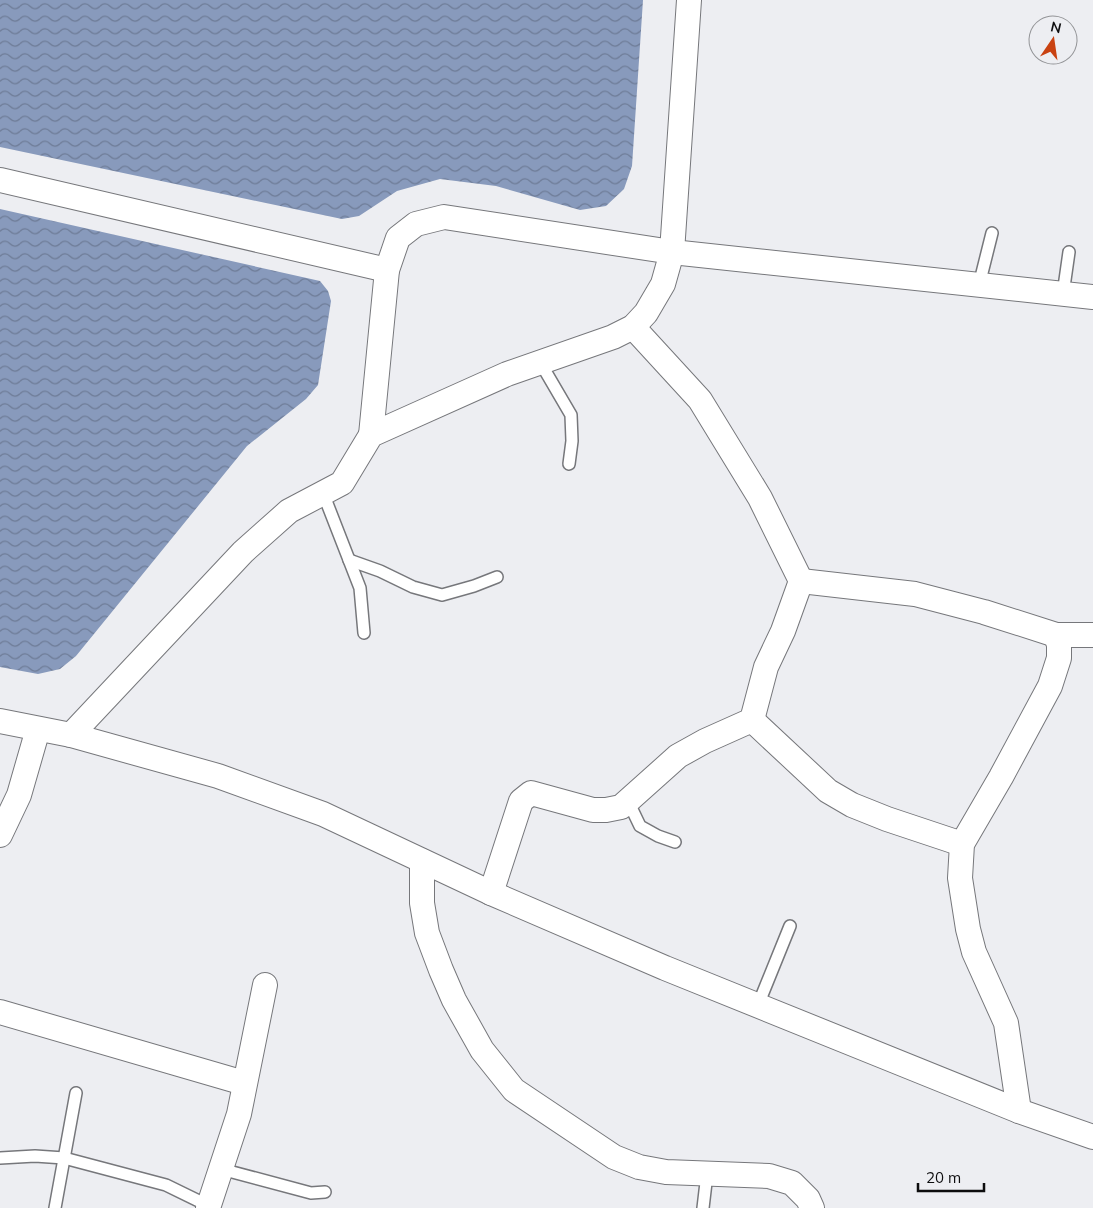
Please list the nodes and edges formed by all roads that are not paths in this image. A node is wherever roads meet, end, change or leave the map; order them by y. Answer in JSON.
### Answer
{"nodes":[{"id":1,"x":688,"y":0,"type":"edge"},
{"id":2,"x":0,"y":180,"type":"edge"},
{"id":3,"x":992,"y":233,"type":"dead end"},
{"id":4,"x":672,"y":252,"type":"junction"},
{"id":5,"x":1069,"y":252,"type":"dead end"},
{"id":6,"x":387,"y":270,"type":"junction"},
{"id":7,"x":979,"y":285,"type":"junction"},
{"id":8,"x":1063,"y":294,"type":"junction"},
{"id":9,"x":1093,"y":297,"type":"edge"},
{"id":10,"x":633,"y":327,"type":"junction"},
{"id":11,"x":540,"y":362,"type":"junction"},
{"id":12,"x":371,"y":435,"type":"junction"},
{"id":13,"x":569,"y":464,"type":"dead end"},
{"id":14,"x":323,"y":493,"type":"junction"},
{"id":15,"x":349,"y":560,"type":"junction"},
{"id":16,"x":497,"y":577,"type":"dead end"},
{"id":17,"x":801,"y":581,"type":"junction"},
{"id":18,"x":364,"y":633,"type":"dead end"},
{"id":19,"x":1093,"y":635,"type":"edge"},
{"id":20,"x":1056,"y":636,"type":"junction"},
{"id":21,"x":752,"y":720,"type":"junction"},
{"id":22,"x":0,"y":721,"type":"edge"},
{"id":23,"x":38,"y":729,"type":"junction"},
{"id":24,"x":71,"y":736,"type":"junction"},
{"id":25,"x":628,"y":801,"type":"junction"},
{"id":26,"x":0,"y":835,"type":"edge"},
{"id":27,"x":675,"y":842,"type":"dead end"},
{"id":28,"x":962,"y":844,"type":"junction"},
{"id":29,"x":422,"y":861,"type":"junction"},
{"id":30,"x":491,"y":893,"type":"junction"},
{"id":31,"x":790,"y":926,"type":"dead end"},
{"id":32,"x":265,"y":985,"type":"dead end"},
{"id":33,"x":758,"y":1005,"type":"junction"},
{"id":34,"x":0,"y":1012,"type":"edge"},
{"id":35,"x":244,"y":1083,"type":"junction"},
{"id":36,"x":76,"y":1093,"type":"dead end"},
{"id":37,"x":1019,"y":1111,"type":"junction"},
{"id":38,"x":1093,"y":1137,"type":"edge"},
{"id":39,"x":0,"y":1158,"type":"edge"},
{"id":40,"x":64,"y":1158,"type":"junction"},
{"id":41,"x":221,"y":1169,"type":"junction"},
{"id":42,"x":707,"y":1174,"type":"junction"},
{"id":43,"x":325,"y":1192,"type":"dead end"},
{"id":44,"x":209,"y":1207,"type":"edge"},
{"id":45,"x":55,"y":1208,"type":"edge"},
{"id":46,"x":703,"y":1208,"type":"edge"},
{"id":47,"x":812,"y":1208,"type":"edge"}],
"edges":[{"from":1,"to":4,"type":"street"},
{"from":2,"to":6,"type":"street"},
{"from":3,"to":7,"type":"lane"},
{"from":4,"to":6,"type":"street"},
{"from":4,"to":7,"type":"street"},
{"from":4,"to":10,"type":"street"},
{"from":5,"to":8,"type":"lane"},
{"from":6,"to":12,"type":"street"},
{"from":7,"to":8,"type":"street"},
{"from":8,"to":9,"type":"street"},
{"from":10,"to":11,"type":"street"},
{"from":10,"to":17,"type":"street"},
{"from":11,"to":12,"type":"street"},
{"from":11,"to":13,"type":"lane"},
{"from":12,"to":14,"type":"street"},
{"from":14,"to":15,"type":"lane"},
{"from":14,"to":24,"type":"street"},
{"from":15,"to":16,"type":"lane"},
{"from":15,"to":18,"type":"lane"},
{"from":17,"to":20,"type":"street"},
{"from":17,"to":21,"type":"street"},
{"from":19,"to":20,"type":"street"},
{"from":20,"to":28,"type":"street"},
{"from":21,"to":25,"type":"street"},
{"from":21,"to":28,"type":"street"},
{"from":22,"to":23,"type":"street"},
{"from":23,"to":24,"type":"street"},
{"from":23,"to":26,"type":"street"},
{"from":24,"to":29,"type":"street"},
{"from":25,"to":27,"type":"lane"},
{"from":25,"to":30,"type":"street"},
{"from":28,"to":37,"type":"street"},
{"from":29,"to":30,"type":"street"},
{"from":29,"to":42,"type":"street"},
{"from":30,"to":33,"type":"street"},
{"from":31,"to":33,"type":"lane"},
{"from":32,"to":35,"type":"street"},
{"from":33,"to":37,"type":"street"},
{"from":34,"to":35,"type":"street"},
{"from":35,"to":41,"type":"street"},
{"from":36,"to":40,"type":"lane"},
{"from":37,"to":38,"type":"street"},
{"from":39,"to":40,"type":"lane"},
{"from":40,"to":44,"type":"lane"},
{"from":40,"to":45,"type":"lane"},
{"from":41,"to":43,"type":"lane"},
{"from":41,"to":44,"type":"street"},
{"from":42,"to":46,"type":"lane"},
{"from":42,"to":47,"type":"street"}]}
